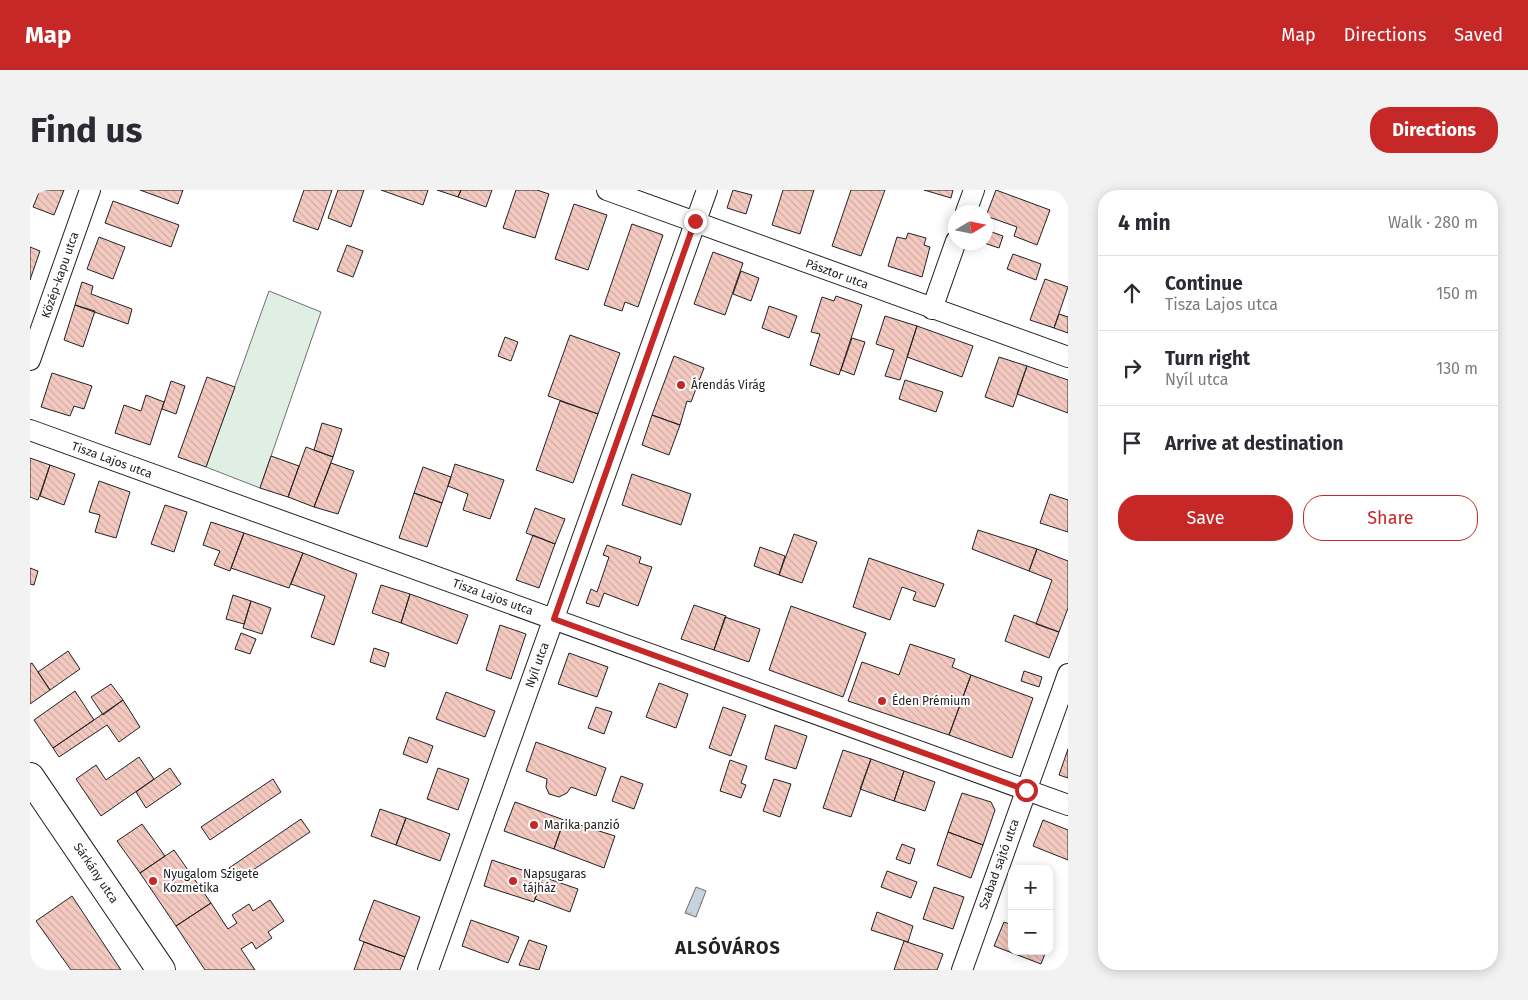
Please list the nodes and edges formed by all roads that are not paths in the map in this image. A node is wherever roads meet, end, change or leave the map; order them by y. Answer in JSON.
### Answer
{"nodes":[{"id":1,"x":90,"y":190,"type":"edge"},
{"id":2,"x":607,"y":190,"type":"edge"},
{"id":3,"x":707,"y":190,"type":"edge"},
{"id":4,"x":974,"y":190,"type":"edge"},
{"id":5,"x":969,"y":205,"type":"edge"},
{"id":6,"x":695,"y":221,"type":"junction"},
{"id":7,"x":953,"y":250,"type":"edge"},
{"id":8,"x":932,"y":309,"type":"junction"},
{"id":9,"x":1068,"y":357,"type":"edge"},
{"id":10,"x":30,"y":360,"type":"edge"},
{"id":11,"x":30,"y":430,"type":"edge"},
{"id":12,"x":554,"y":619,"type":"junction"},
{"id":13,"x":1068,"y":674,"type":"edge"},
{"id":14,"x":30,"y":777,"type":"edge"},
{"id":15,"x":1026,"y":790,"type":"junction"},
{"id":16,"x":1068,"y":805,"type":"edge"},
{"id":17,"x":161,"y":970,"type":"edge"},
{"id":18,"x":428,"y":970,"type":"edge"},
{"id":19,"x":962,"y":970,"type":"edge"}],
"edges":[{"from":1,"to":10,"type":"street","name":"Közép-kapu utca"},
{"from":2,"to":6,"type":"street","name":"Pásztor utca"},
{"from":3,"to":6,"type":"street","name":"Nyíl utca"},
{"from":4,"to":5,"type":"street"},
{"from":6,"to":8,"type":"street","name":"Pásztor utca"},
{"from":6,"to":12,"type":"street","name":"Nyíl utca"},
{"from":7,"to":8,"type":"street"},
{"from":8,"to":9,"type":"street","name":"Pásztor utca"},
{"from":11,"to":12,"type":"street","name":"Tisza Lajos utca"},
{"from":12,"to":15,"type":"street","name":"Tisza Lajos utca"},
{"from":12,"to":18,"type":"street","name":"Nyíl utca"},
{"from":13,"to":15,"type":"street","name":"Szabad sajtó utca"},
{"from":14,"to":17,"type":"street","name":"Sárkány utca"},
{"from":15,"to":16,"type":"street","name":"Tisza Lajos utca"},
{"from":15,"to":19,"type":"street","name":"Szabad sajtó utca"}]}
